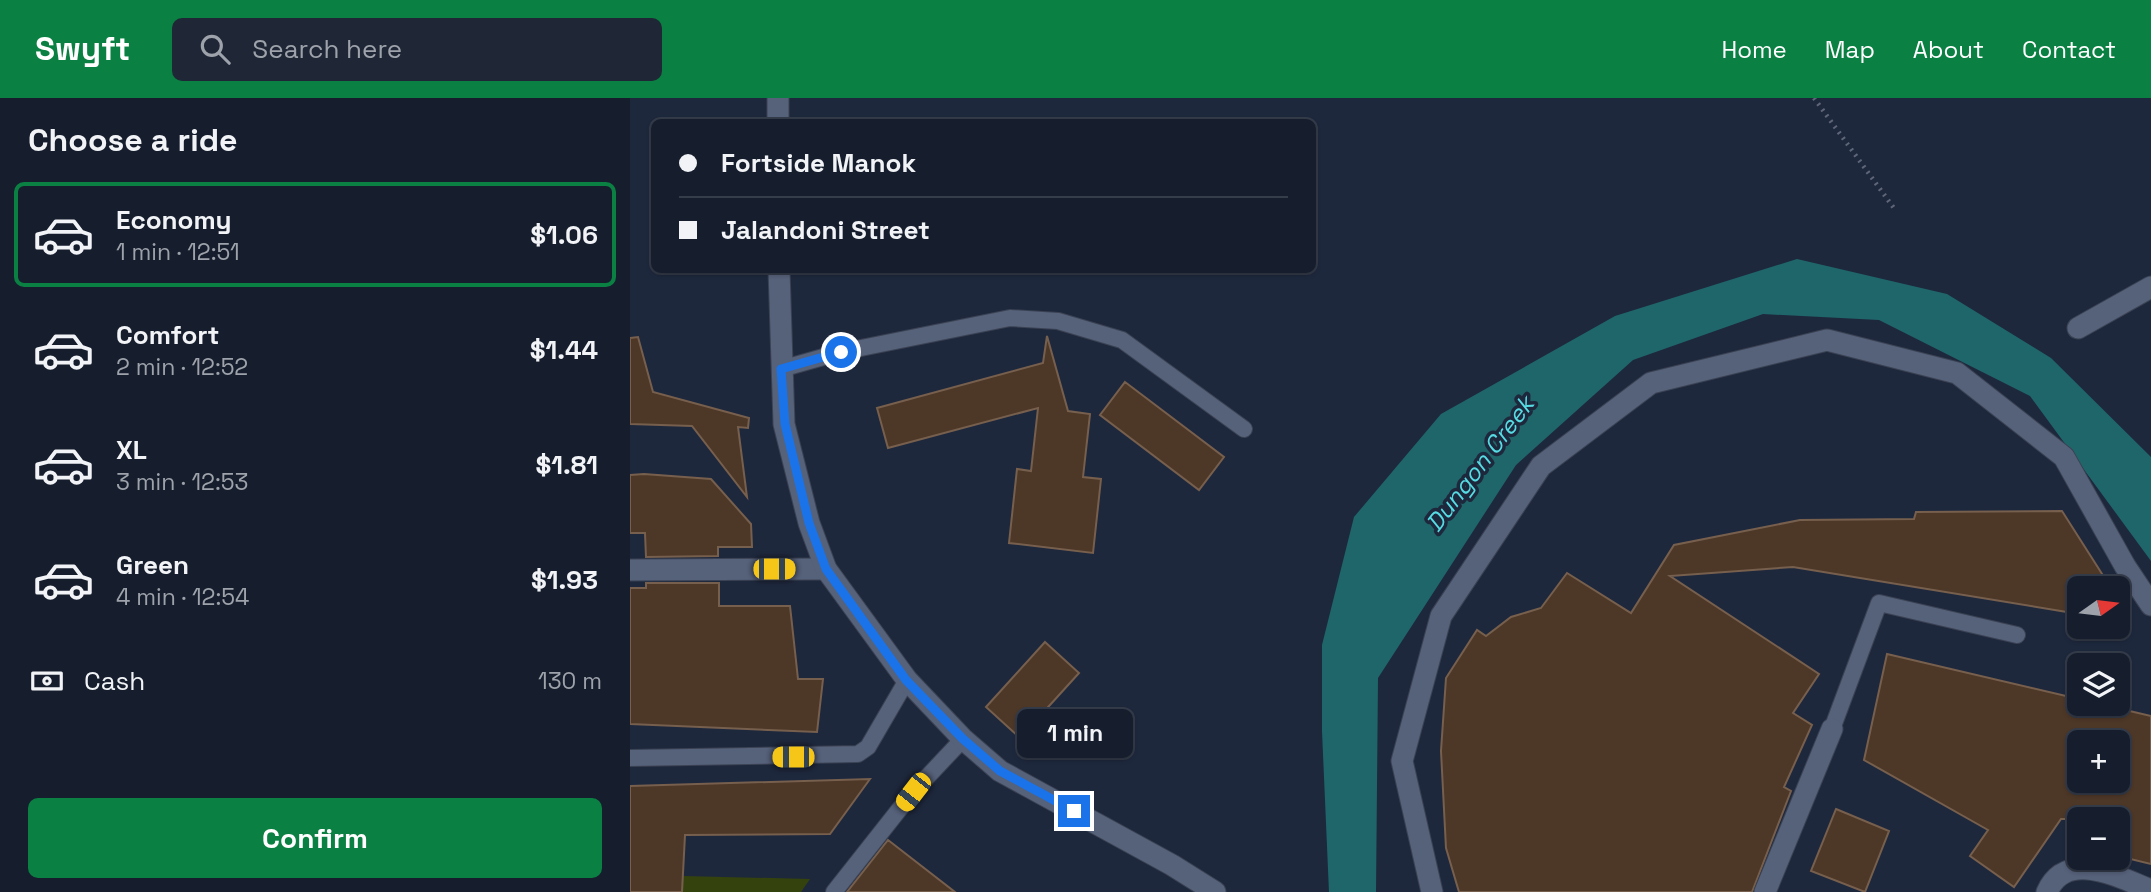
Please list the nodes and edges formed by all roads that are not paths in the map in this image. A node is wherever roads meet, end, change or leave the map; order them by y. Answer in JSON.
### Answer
{"nodes":[{"id":1,"x":778,"y":98,"type":"edge"},
{"id":2,"x":778,"y":119,"type":"edge"},
{"id":3,"x":779,"y":273,"type":"edge"},
{"id":4,"x":2151,"y":287,"type":"edge"},
{"id":5,"x":2078,"y":328,"type":"dead end"},
{"id":6,"x":781,"y":369,"type":"junction"},
{"id":7,"x":1244,"y":429,"type":"dead end"},
{"id":8,"x":826,"y":569,"type":"junction"},
{"id":9,"x":630,"y":570,"type":"edge"},
{"id":10,"x":2151,"y":604,"type":"edge"},
{"id":11,"x":2017,"y":635,"type":"dead end"},
{"id":12,"x":906,"y":680,"type":"junction"},
{"id":13,"x":1832,"y":729,"type":"joint"},
{"id":14,"x":963,"y":739,"type":"junction"},
{"id":15,"x":630,"y":758,"type":"edge"},
{"id":16,"x":2151,"y":890,"type":"edge"},
{"id":17,"x":834,"y":892,"type":"edge"},
{"id":18,"x":1215,"y":892,"type":"edge"},
{"id":19,"x":1433,"y":892,"type":"edge"},
{"id":20,"x":1765,"y":892,"type":"edge"},
{"id":21,"x":2047,"y":892,"type":"edge"}],
"edges":[{"from":1,"to":2,"type":"street"},
{"from":3,"to":6,"type":"street"},
{"from":4,"to":5,"type":"street"},
{"from":6,"to":7,"type":"lane"},
{"from":6,"to":8,"type":"street"},
{"from":8,"to":9,"type":"street"},
{"from":8,"to":12,"type":"street"},
{"from":10,"to":19,"type":"street"},
{"from":11,"to":13,"type":"lane"},
{"from":12,"to":14,"type":"street"},
{"from":12,"to":15,"type":"lane"},
{"from":13,"to":20,"type":"street"},
{"from":14,"to":17,"type":"lane"},
{"from":14,"to":18,"type":"street"},
{"from":16,"to":21,"type":"street"}]}
